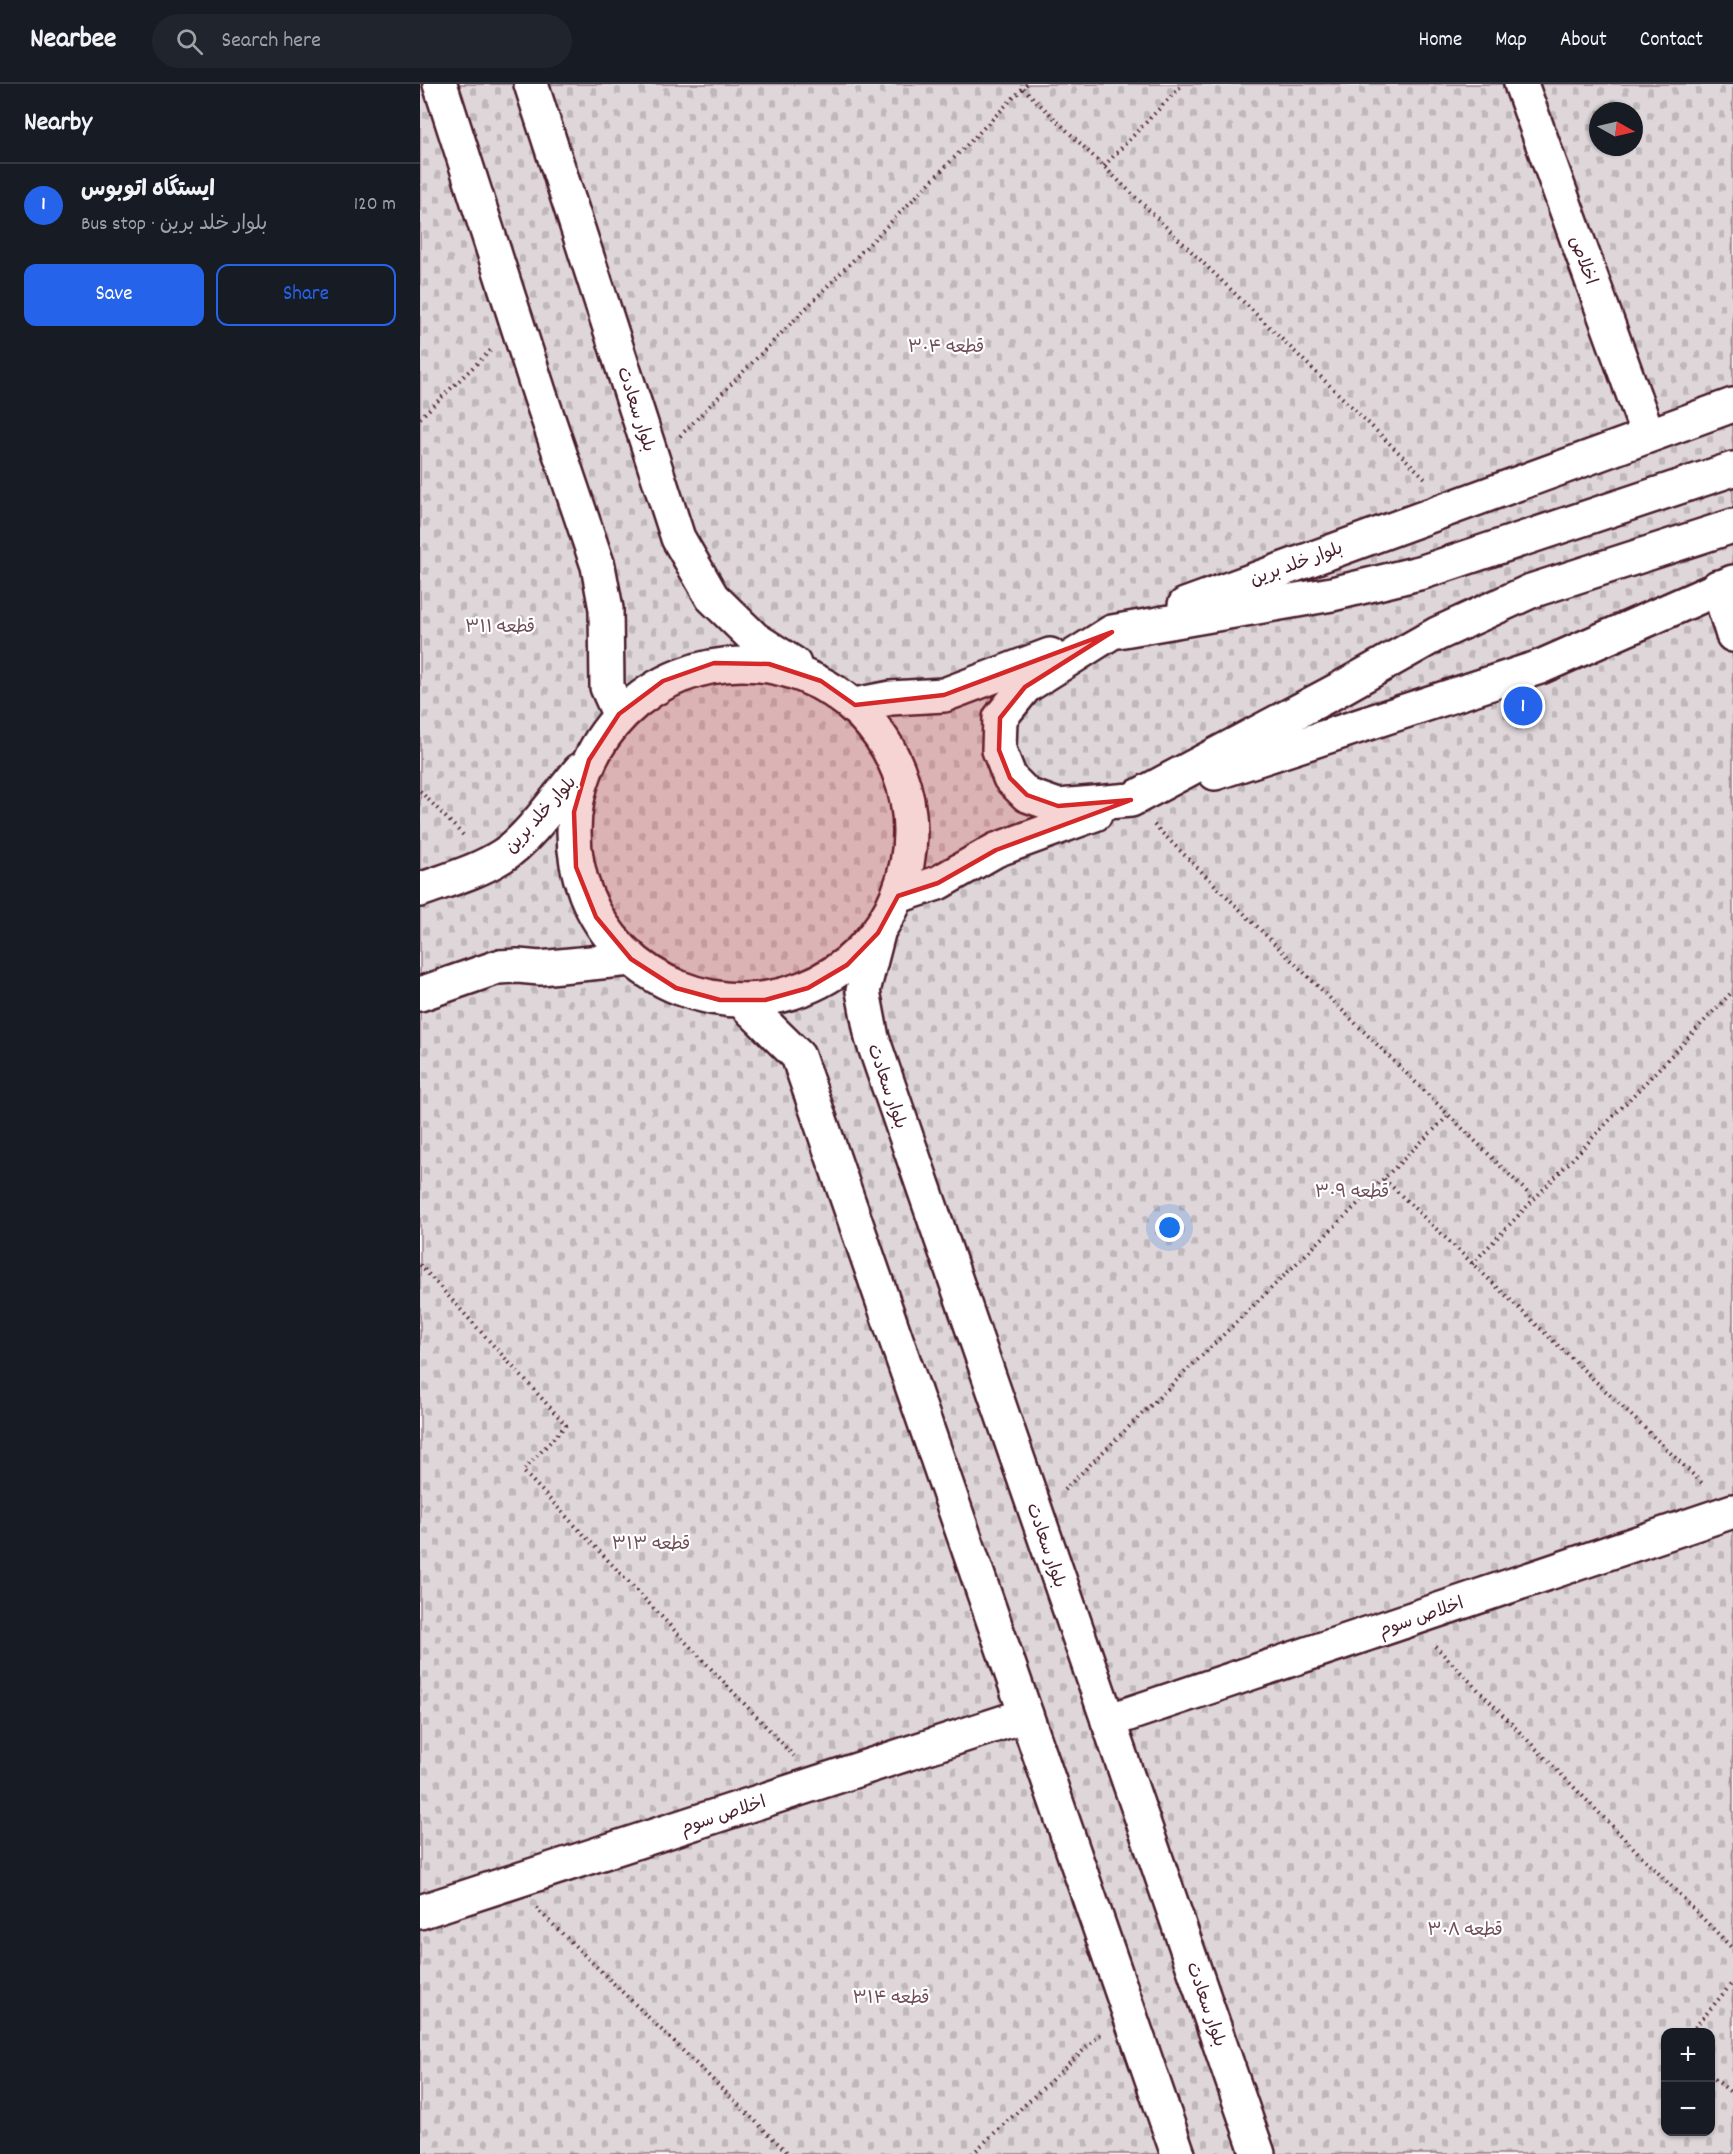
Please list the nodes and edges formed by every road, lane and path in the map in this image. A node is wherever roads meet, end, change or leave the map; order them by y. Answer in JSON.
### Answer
{"nodes":[{"id":1,"x":440,"y":84,"type":"edge"},
{"id":2,"x":531,"y":84,"type":"edge"},
{"id":3,"x":1183,"y":84,"type":"edge"},
{"id":4,"x":1521,"y":84,"type":"edge"},
{"id":5,"x":1025,"y":86,"type":"edge"},
{"id":6,"x":1104,"y":166,"type":"junction"},
{"id":7,"x":517,"y":325,"type":"junction"},
{"id":8,"x":1733,"y":405,"type":"edge"},
{"id":9,"x":420,"y":418,"type":"edge"},
{"id":10,"x":1648,"y":435,"type":"junction"},
{"id":11,"x":654,"y":463,"type":"junction"},
{"id":12,"x":1733,"y":469,"type":"edge"},
{"id":13,"x":1453,"y":506,"type":"junction"},
{"id":14,"x":1733,"y":526,"type":"edge"},
{"id":15,"x":1726,"y":584,"type":"edge"},
{"id":16,"x":1112,"y":632,"type":"junction"},
{"id":17,"x":1733,"y":636,"type":"edge"},
{"id":18,"x":821,"y":681,"type":"junction"},
{"id":19,"x":855,"y":705,"type":"junction"},
{"id":20,"x":619,"y":714,"type":"junction"},
{"id":21,"x":589,"y":760,"type":"junction"},
{"id":22,"x":420,"y":791,"type":"edge"},
{"id":23,"x":1131,"y":800,"type":"junction"},
{"id":24,"x":490,"y":862,"type":"junction"},
{"id":25,"x":420,"y":890,"type":"edge"},
{"id":26,"x":898,"y":896,"type":"junction"},
{"id":27,"x":878,"y":933,"type":"junction"},
{"id":28,"x":631,"y":959,"type":"junction"},
{"id":29,"x":1733,"y":991,"type":"edge"},
{"id":30,"x":420,"y":994,"type":"edge"},
{"id":31,"x":741,"y":1000,"type":"junction"},
{"id":32,"x":1448,"y":1116,"type":"junction"},
{"id":33,"x":1384,"y":1179,"type":"junction"},
{"id":34,"x":1534,"y":1199,"type":"junction"},
{"id":35,"x":1472,"y":1264,"type":"junction"},
{"id":36,"x":420,"y":1265,"type":"edge"},
{"id":37,"x":1708,"y":1488,"type":"dead end"},
{"id":38,"x":1733,"y":1511,"type":"edge"},
{"id":39,"x":1039,"y":1522,"type":"junction"},
{"id":40,"x":1411,"y":1620,"type":"junction"},
{"id":41,"x":1026,"y":1715,"type":"junction"},
{"id":42,"x":1108,"y":1721,"type":"junction"},
{"id":43,"x":819,"y":1783,"type":"junction"},
{"id":44,"x":510,"y":1883,"type":"junction"},
{"id":45,"x":420,"y":1912,"type":"edge"},
{"id":46,"x":1733,"y":1949,"type":"edge"},
{"id":47,"x":1733,"y":1982,"type":"edge"},
{"id":48,"x":1128,"y":2008,"type":"junction"},
{"id":49,"x":1694,"y":2028,"type":"edge"},
{"id":50,"x":1715,"y":2079,"type":"edge"},
{"id":51,"x":1733,"y":2094,"type":"edge"},
{"id":52,"x":789,"y":2154,"type":"edge"},
{"id":53,"x":972,"y":2154,"type":"edge"},
{"id":54,"x":1178,"y":2154,"type":"edge"},
{"id":55,"x":1258,"y":2154,"type":"edge"}],
"edges":[{"from":1,"to":7,"type":"street"},
{"from":2,"to":11,"type":"street","name":"بلوار سعادت"},
{"from":3,"to":6,"type":"path"},
{"from":4,"to":10,"type":"street","name":"اخلاص"},
{"from":5,"to":6,"type":"path"},
{"from":5,"to":11,"type":"path"},
{"from":6,"to":13,"type":"path"},
{"from":7,"to":9,"type":"path"},
{"from":7,"to":20,"type":"street"},
{"from":8,"to":10,"type":"street","name":"بلوار خلد برین"},
{"from":10,"to":13,"type":"street","name":"بلوار خلد برین"},
{"from":11,"to":18,"type":"street","name":"بلوار سعادت"},
{"from":12,"to":16,"type":"street"},
{"from":13,"to":16,"type":"street","name":"بلوار خلد برین"},
{"from":14,"to":23,"type":"street"},
{"from":15,"to":17,"type":"street"},
{"from":15,"to":23,"type":"street"},
{"from":16,"to":19,"type":"street","name":"بلوار خلد برین"},
{"from":16,"to":23,"type":"street"},
{"from":18,"to":19,"type":"street"},
{"from":18,"to":20,"type":"street"},
{"from":19,"to":26,"type":"street"},
{"from":20,"to":21,"type":"street"},
{"from":21,"to":24,"type":"street","name":"بلوار خلد برین"},
{"from":21,"to":28,"type":"street"},
{"from":22,"to":24,"type":"path"},
{"from":23,"to":26,"type":"street"},
{"from":23,"to":32,"type":"path"},
{"from":24,"to":25,"type":"street","name":"بلوار خلد برین"},
{"from":26,"to":27,"type":"street"},
{"from":27,"to":31,"type":"street"},
{"from":27,"to":39,"type":"street","name":"بلوار سعادت"},
{"from":28,"to":30,"type":"street"},
{"from":28,"to":31,"type":"street"},
{"from":29,"to":34,"type":"path"},
{"from":31,"to":41,"type":"street"},
{"from":32,"to":33,"type":"path"},
{"from":32,"to":34,"type":"path"},
{"from":33,"to":35,"type":"path"},
{"from":33,"to":39,"type":"path"},
{"from":34,"to":35,"type":"path"},
{"from":35,"to":37,"type":"path"},
{"from":36,"to":43,"type":"path"},
{"from":38,"to":40,"type":"street","name":"اخلاص سوم"},
{"from":39,"to":42,"type":"street","name":"بلوار سعادت"},
{"from":40,"to":42,"type":"street","name":"اخلاص سوم"},
{"from":40,"to":46,"type":"path"},
{"from":41,"to":43,"type":"street","name":"اخلاص سوم"},
{"from":41,"to":48,"type":"street"},
{"from":42,"to":55,"type":"street","name":"بلوار سعادت"},
{"from":43,"to":44,"type":"street","name":"اخلاص سوم"},
{"from":44,"to":45,"type":"street","name":"اخلاص سوم"},
{"from":44,"to":52,"type":"path"},
{"from":47,"to":49,"type":"path"},
{"from":48,"to":53,"type":"path"},
{"from":48,"to":54,"type":"street"},
{"from":50,"to":51,"type":"path"}]}
